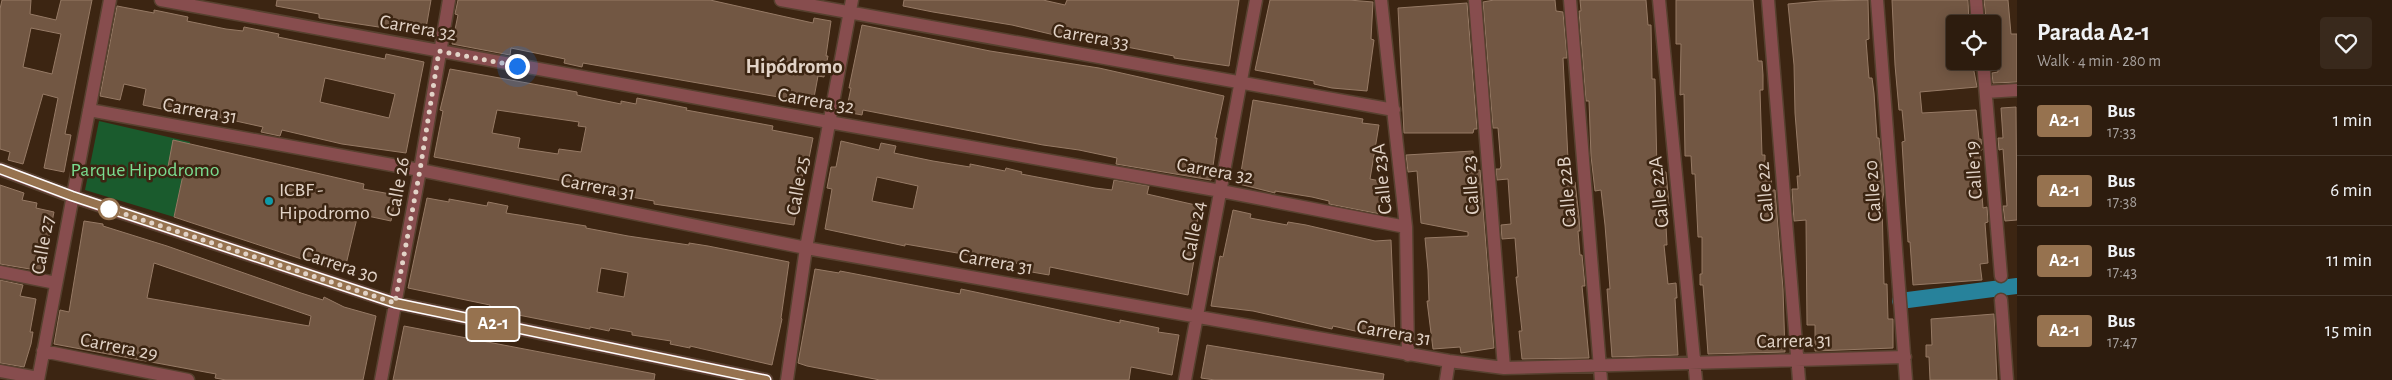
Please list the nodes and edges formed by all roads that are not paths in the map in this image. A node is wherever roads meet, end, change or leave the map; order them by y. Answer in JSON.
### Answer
{"nodes":[{"id":1,"x":110,"y":0,"type":"edge"},
{"id":2,"x":161,"y":0,"type":"edge"},
{"id":3,"x":449,"y":0,"type":"edge"},
{"id":4,"x":781,"y":0,"type":"edge"},
{"id":5,"x":852,"y":0,"type":"edge"},
{"id":6,"x":1256,"y":0,"type":"edge"},
{"id":7,"x":1381,"y":0,"type":"edge"},
{"id":8,"x":1475,"y":0,"type":"edge"},
{"id":9,"x":1570,"y":0,"type":"edge"},
{"id":10,"x":1660,"y":0,"type":"edge"},
{"id":11,"x":1768,"y":0,"type":"edge"},
{"id":12,"x":1877,"y":0,"type":"edge"},
{"id":13,"x":1976,"y":0,"type":"edge"},
{"id":14,"x":849,"y":13,"type":"junction"},
{"id":15,"x":1977,"y":15,"type":"edge"},
{"id":16,"x":439,"y":51,"type":"junction"},
{"id":17,"x":1984,"y":70,"type":"edge"},
{"id":18,"x":1241,"y":84,"type":"junction"},
{"id":19,"x":2017,"y":90,"type":"edge"},
{"id":20,"x":1986,"y":92,"type":"junction"},
{"id":21,"x":89,"y":110,"type":"junction"},
{"id":22,"x":1394,"y":110,"type":"junction"},
{"id":23,"x":829,"y":122,"type":"junction"},
{"id":24,"x":0,"y":169,"type":"edge"},
{"id":25,"x":420,"y":170,"type":"junction"},
{"id":26,"x":1221,"y":191,"type":"junction"},
{"id":27,"x":72,"y":196,"type":"junction"},
{"id":28,"x":1406,"y":227,"type":"junction"},
{"id":29,"x":806,"y":248,"type":"junction"},
{"id":30,"x":0,"y":272,"type":"edge"},
{"id":31,"x":2001,"y":276,"type":"dead end"},
{"id":32,"x":56,"y":283,"type":"junction"},
{"id":33,"x":2001,"y":300,"type":"dead end"},
{"id":34,"x":395,"y":303,"type":"junction"},
{"id":35,"x":1196,"y":317,"type":"junction"},
{"id":36,"x":43,"y":351,"type":"junction"},
{"id":37,"x":1408,"y":355,"type":"junction"},
{"id":38,"x":1905,"y":357,"type":"junction"},
{"id":39,"x":1798,"y":360,"type":"junction"},
{"id":40,"x":1449,"y":361,"type":"junction"},
{"id":41,"x":1695,"y":362,"type":"junction"},
{"id":42,"x":1600,"y":365,"type":"junction"},
{"id":43,"x":1504,"y":368,"type":"junction"},
{"id":44,"x":0,"y":371,"type":"edge"},
{"id":45,"x":38,"y":379,"type":"edge"},
{"id":46,"x":188,"y":380,"type":"edge"},
{"id":47,"x":381,"y":380,"type":"edge"},
{"id":48,"x":766,"y":380,"type":"edge"},
{"id":49,"x":787,"y":380,"type":"edge"},
{"id":50,"x":1186,"y":380,"type":"edge"},
{"id":51,"x":1446,"y":380,"type":"edge"},
{"id":52,"x":1601,"y":380,"type":"edge"},
{"id":53,"x":1696,"y":380,"type":"edge"},
{"id":54,"x":1799,"y":380,"type":"edge"},
{"id":55,"x":1906,"y":380,"type":"edge"},
{"id":56,"x":2007,"y":380,"type":"edge"}],
"edges":[{"from":1,"to":21,"type":"street","name":"Calle 27"},
{"from":2,"to":16,"type":"street","name":"Carrera 32"},
{"from":3,"to":16,"type":"street","name":"Calle 26"},
{"from":4,"to":14,"type":"street","name":"Carrera 33"},
{"from":5,"to":14,"type":"street","name":"Calle 25"},
{"from":6,"to":18,"type":"street","name":"Calle 24"},
{"from":7,"to":22,"type":"street","name":"Calle 23A"},
{"from":8,"to":43,"type":"street","name":"Calle 23"},
{"from":9,"to":42,"type":"street","name":"Calle 22B"},
{"from":10,"to":41,"type":"street","name":"Calle 22A"},
{"from":11,"to":39,"type":"street","name":"Calle 22"},
{"from":12,"to":38,"type":"street","name":"Calle 20"},
{"from":13,"to":15,"type":"street"},
{"from":14,"to":18,"type":"street","name":"Carrera 33"},
{"from":14,"to":23,"type":"street","name":"Calle 25"},
{"from":16,"to":23,"type":"street","name":"Carrera 32"},
{"from":16,"to":25,"type":"street","name":"Calle 26"},
{"from":17,"to":20,"type":"street","name":"Calle 19"},
{"from":18,"to":22,"type":"street","name":"Carrera 33"},
{"from":18,"to":26,"type":"street","name":"Calle 24"},
{"from":19,"to":20,"type":"street"},
{"from":20,"to":31,"type":"street","name":"Calle 19"},
{"from":21,"to":25,"type":"street","name":"Carrera 31"},
{"from":21,"to":27,"type":"street","name":"Calle 27"},
{"from":22,"to":28,"type":"street","name":"Calle 23A"},
{"from":23,"to":26,"type":"street","name":"Carrera 32"},
{"from":23,"to":29,"type":"street","name":"Calle 25"},
{"from":24,"to":27,"type":"street","name":"Carrera 30"},
{"from":25,"to":29,"type":"street","name":"Carrera 31"},
{"from":25,"to":34,"type":"street","name":"Calle 26"},
{"from":26,"to":28,"type":"street","name":"Carrera 32"},
{"from":26,"to":35,"type":"street","name":"Calle 24"},
{"from":27,"to":32,"type":"street","name":"Calle 27"},
{"from":27,"to":34,"type":"street","name":"Carrera 30"},
{"from":28,"to":37,"type":"street","name":"Calle 23A"},
{"from":29,"to":35,"type":"street","name":"Carrera 31"},
{"from":29,"to":49,"type":"street","name":"Calle 25"},
{"from":30,"to":32,"type":"street"},
{"from":32,"to":36,"type":"street","name":"Calle 27"},
{"from":33,"to":56,"type":"street"},
{"from":34,"to":47,"type":"street","name":"Calle 26"},
{"from":34,"to":48,"type":"street","name":"Carrera 30"},
{"from":35,"to":37,"type":"street","name":"Carrera 31"},
{"from":35,"to":50,"type":"street","name":"Calle 24"},
{"from":36,"to":45,"type":"street","name":"Calle 27"},
{"from":36,"to":46,"type":"street","name":"Carrera 29"},
{"from":37,"to":40,"type":"street","name":"Carrera 31"},
{"from":38,"to":39,"type":"street","name":"Carrera 31"},
{"from":38,"to":55,"type":"street","name":"Calle 20"},
{"from":39,"to":41,"type":"street","name":"Carrera 31"},
{"from":39,"to":54,"type":"street","name":"Calle 22"},
{"from":40,"to":43,"type":"street","name":"Carrera 31"},
{"from":40,"to":51,"type":"street"},
{"from":41,"to":42,"type":"street","name":"Carrera 31"},
{"from":41,"to":53,"type":"street","name":"Calle 22A"},
{"from":42,"to":43,"type":"street","name":"Carrera 31"},
{"from":42,"to":52,"type":"street","name":"Calle 22B"},
{"from":44,"to":45,"type":"street"}]}
